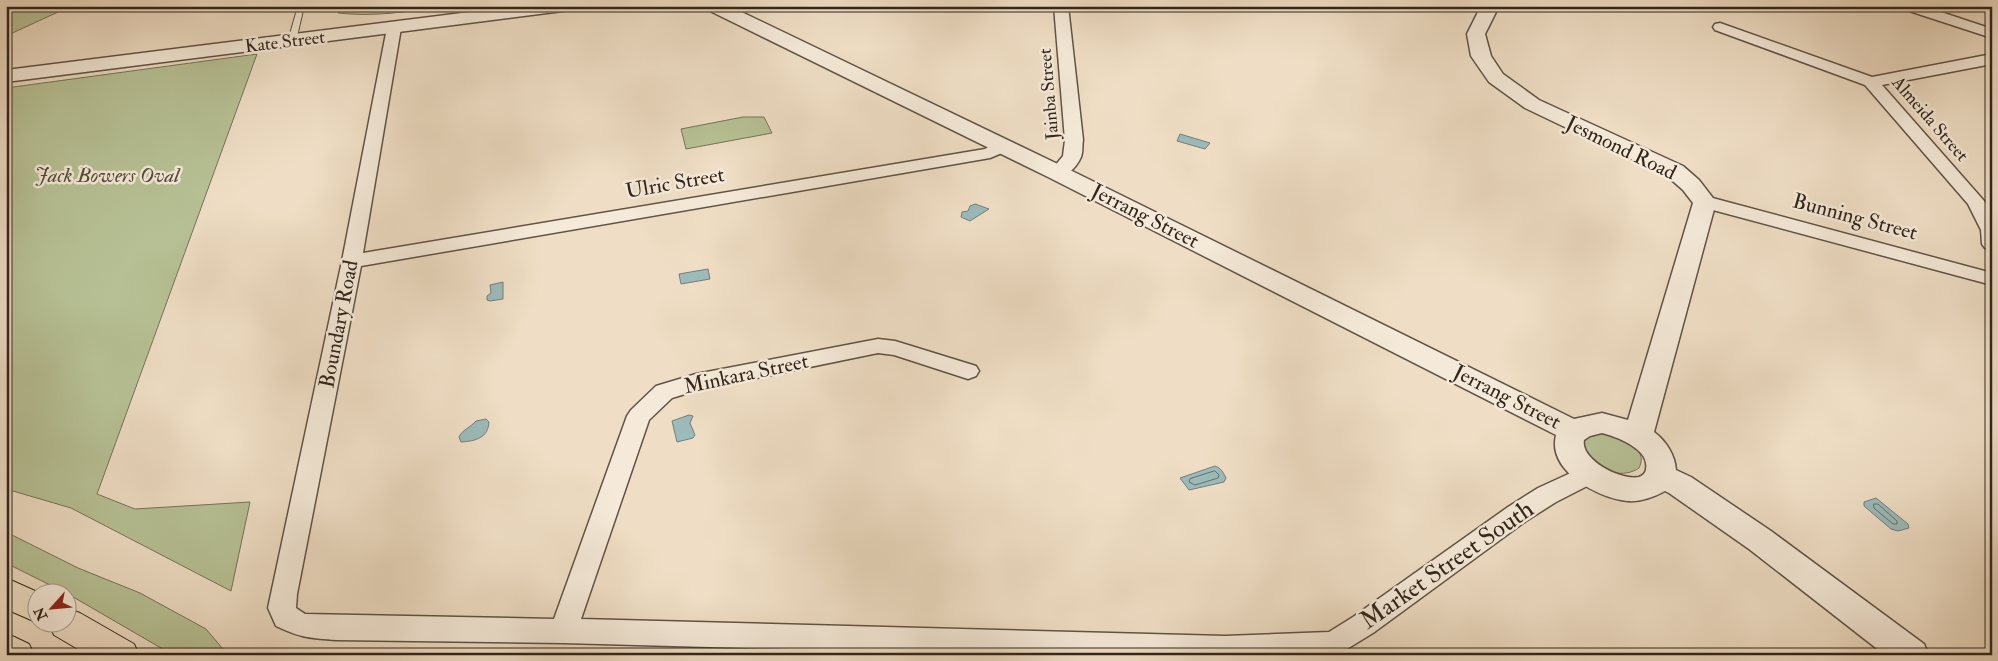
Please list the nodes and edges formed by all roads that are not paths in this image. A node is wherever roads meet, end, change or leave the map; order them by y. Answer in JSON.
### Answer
{"nodes":[{"id":1,"x":301,"y":6,"type":"edge"},
{"id":2,"x":563,"y":6,"type":"edge"},
{"id":3,"x":714,"y":6,"type":"edge"},
{"id":4,"x":1061,"y":6,"type":"edge"},
{"id":5,"x":1490,"y":6,"type":"edge"},
{"id":6,"x":1908,"y":6,"type":"edge"},
{"id":7,"x":1720,"y":27,"type":"dead end"},
{"id":8,"x":394,"y":28,"type":"junction"},
{"id":9,"x":1992,"y":34,"type":"edge"},
{"id":10,"x":292,"y":41,"type":"junction"},
{"id":11,"x":1992,"y":59,"type":"edge"},
{"id":12,"x":6,"y":76,"type":"edge"},
{"id":13,"x":1871,"y":82,"type":"junction"},
{"id":14,"x":1003,"y":146,"type":"junction"},
{"id":15,"x":1058,"y":173,"type":"junction"},
{"id":16,"x":1705,"y":202,"type":"junction"},
{"id":17,"x":1984,"y":203,"type":"edge"},
{"id":18,"x":1992,"y":244,"type":"edge"},
{"id":19,"x":352,"y":261,"type":"junction"},
{"id":20,"x":1992,"y":279,"type":"edge"},
{"id":21,"x":968,"y":371,"type":"dead end"},
{"id":22,"x":1573,"y":431,"type":"junction"},
{"id":23,"x":1638,"y":436,"type":"junction"},
{"id":24,"x":1588,"y":474,"type":"junction"},
{"id":25,"x":1661,"y":476,"type":"junction"},
{"id":26,"x":6,"y":593,"type":"edge"},
{"id":27,"x":28,"y":603,"type":"edge"},
{"id":28,"x":286,"y":618,"type":"joint"},
{"id":29,"x":78,"y":630,"type":"edge"},
{"id":30,"x":563,"y":631,"type":"junction"},
{"id":31,"x":6,"y":649,"type":"edge"},
{"id":32,"x":16,"y":655,"type":"edge"},
{"id":33,"x":121,"y":655,"type":"edge"},
{"id":34,"x":1912,"y":655,"type":"edge"}],
"edges":[{"from":1,"to":10,"type":"lane"},
{"from":2,"to":8,"type":"street","name":"Kate Street"},
{"from":3,"to":14,"type":"street","name":"Jerrang Street"},
{"from":4,"to":15,"type":"street","name":"Jainba Street"},
{"from":5,"to":16,"type":"street","name":"Jesmond Road"},
{"from":6,"to":9,"type":"street"},
{"from":7,"to":13,"type":"street","name":"Almeida Street"},
{"from":8,"to":10,"type":"street","name":"Kate Street"},
{"from":8,"to":19,"type":"street","name":"Boundary Road"},
{"from":10,"to":12,"type":"street","name":"Kate Street"},
{"from":11,"to":13,"type":"street"},
{"from":13,"to":17,"type":"street","name":"Almeida Street"},
{"from":14,"to":15,"type":"street","name":"Jerrang Street"},
{"from":14,"to":19,"type":"street","name":"Ulric Street"},
{"from":15,"to":22,"type":"street","name":"Jerrang Street"},
{"from":16,"to":20,"type":"street","name":"Bunning Street"},
{"from":16,"to":23,"type":"street"},
{"from":17,"to":18,"type":"street","name":"Almeida Street"},
{"from":19,"to":28,"type":"street","name":"Boundary Road"},
{"from":21,"to":30,"type":"street","name":"Minkara Street"},
{"from":22,"to":23,"type":"street"},
{"from":22,"to":24,"type":"street"},
{"from":23,"to":25,"type":"street"},
{"from":24,"to":25,"type":"street"},
{"from":24,"to":30,"type":"street","name":"Market Street South"},
{"from":25,"to":34,"type":"street"},
{"from":26,"to":27,"type":"highway"},
{"from":28,"to":30,"type":"street","name":"Market Street South"},
{"from":29,"to":33,"type":"highway"},
{"from":31,"to":32,"type":"highway"}]}
